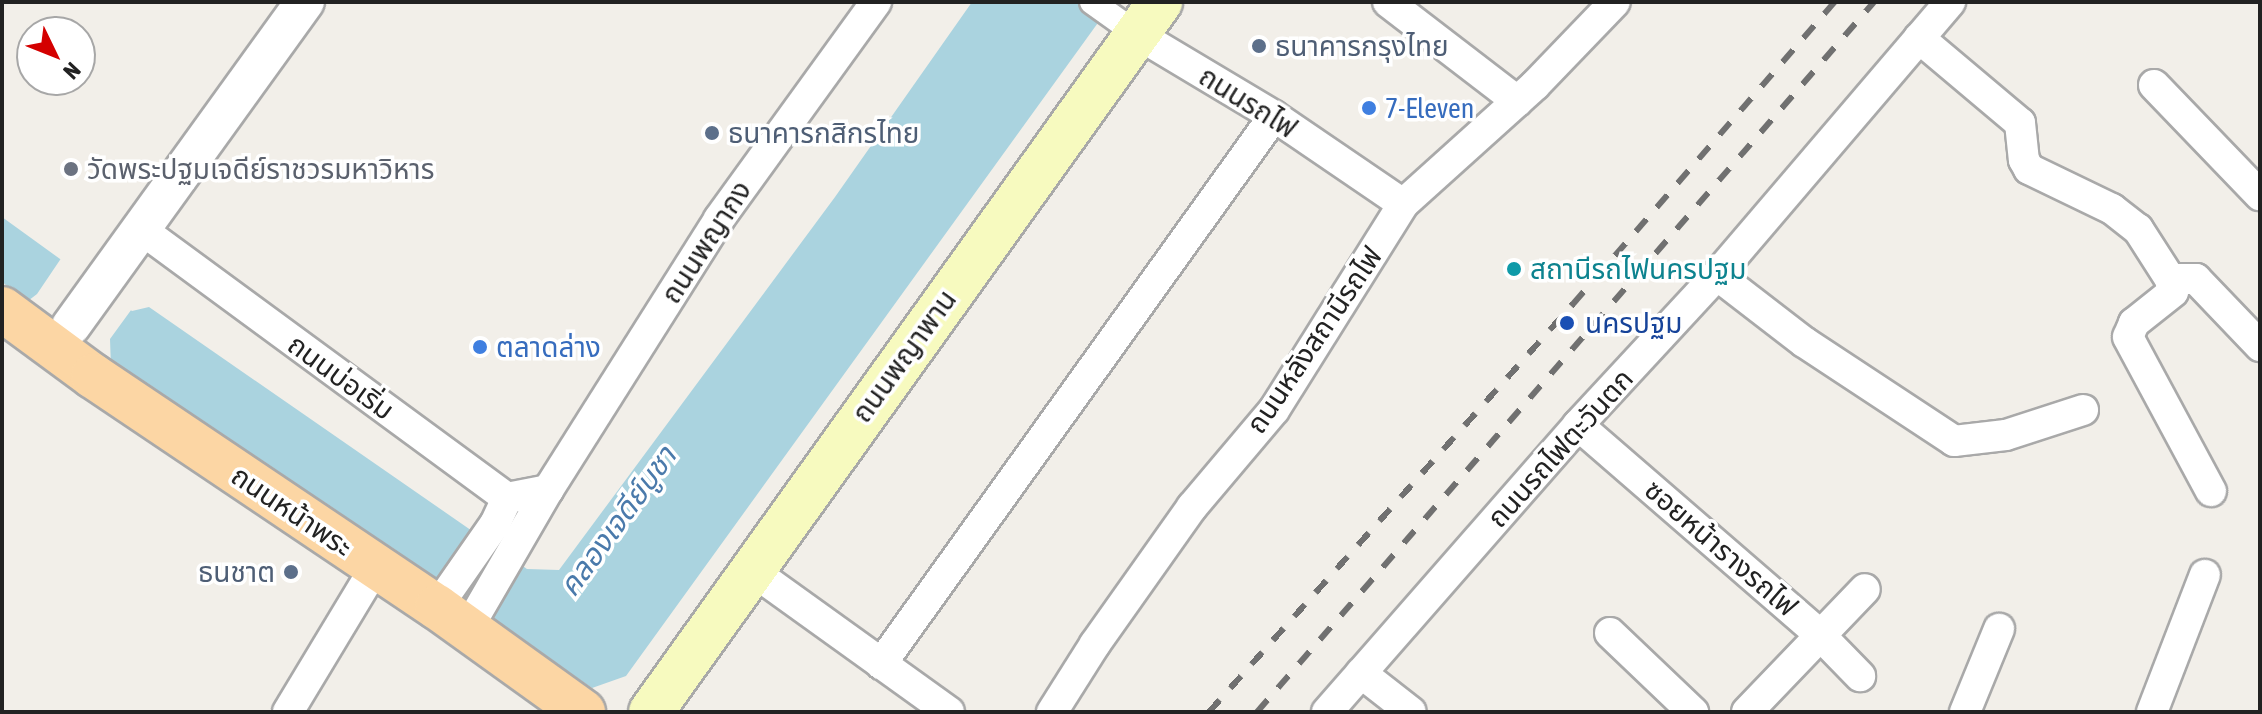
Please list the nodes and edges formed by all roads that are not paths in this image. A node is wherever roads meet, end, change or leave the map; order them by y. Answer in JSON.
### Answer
{"nodes":[{"id":1,"x":305,"y":2,"type":"edge"},
{"id":2,"x":876,"y":2,"type":"edge"},
{"id":3,"x":1092,"y":2,"type":"edge"},
{"id":4,"x":1388,"y":2,"type":"edge"},
{"id":5,"x":1615,"y":2,"type":"edge"},
{"id":6,"x":1950,"y":2,"type":"edge"},
{"id":7,"x":1138,"y":19,"type":"edge"},
{"id":8,"x":1919,"y":38,"type":"junction"},
{"id":9,"x":2154,"y":85,"type":"dead end"},
{"id":10,"x":1517,"y":101,"type":"junction"},
{"id":11,"x":1274,"y":116,"type":"junction"},
{"id":12,"x":2260,"y":195,"type":"edge"},
{"id":13,"x":1403,"y":204,"type":"junction"},
{"id":14,"x":136,"y":238,"type":"junction"},
{"id":15,"x":1717,"y":275,"type":"junction"},
{"id":16,"x":2170,"y":279,"type":"junction"},
{"id":17,"x":11,"y":315,"type":"edge"},
{"id":18,"x":71,"y":326,"type":"junction"},
{"id":19,"x":2260,"y":346,"type":"edge"},
{"id":20,"x":93,"y":376,"type":"junction"},
{"id":21,"x":2083,"y":410,"type":"dead end"},
{"id":22,"x":1578,"y":425,"type":"junction"},
{"id":23,"x":548,"y":490,"type":"junction"},
{"id":24,"x":2211,"y":491,"type":"dead end"},
{"id":25,"x":501,"y":511,"type":"junction"},
{"id":26,"x":375,"y":568,"type":"junction"},
{"id":27,"x":750,"y":569,"type":"junction"},
{"id":28,"x":2205,"y":575,"type":"dead end"},
{"id":29,"x":1865,"y":589,"type":"dead end"},
{"id":30,"x":460,"y":605,"type":"junction"},
{"id":31,"x":1999,"y":629,"type":"dead end"},
{"id":32,"x":1610,"y":633,"type":"dead end"},
{"id":33,"x":1819,"y":634,"type":"junction"},
{"id":34,"x":881,"y":664,"type":"junction"},
{"id":35,"x":1361,"y":673,"type":"junction"},
{"id":36,"x":1860,"y":676,"type":"dead end"},
{"id":37,"x":288,"y":712,"type":"edge"},
{"id":38,"x":583,"y":712,"type":"edge"},
{"id":39,"x":651,"y":712,"type":"edge"},
{"id":40,"x":949,"y":712,"type":"edge"},
{"id":41,"x":1052,"y":712,"type":"edge"},
{"id":42,"x":1327,"y":712,"type":"edge"},
{"id":43,"x":1411,"y":712,"type":"edge"},
{"id":44,"x":1693,"y":712,"type":"edge"},
{"id":45,"x":1747,"y":712,"type":"edge"},
{"id":46,"x":1965,"y":712,"type":"edge"},
{"id":47,"x":2152,"y":712,"type":"edge"}],
"edges":[{"from":1,"to":14,"type":"street"},
{"from":2,"to":23,"type":"street","name":"ถนนพญากง"},
{"from":3,"to":7,"type":"street","name":"ถนนรถไฟ"},
{"from":4,"to":10,"type":"street"},
{"from":5,"to":10,"type":"street","name":"ถนนหลังสถานีรถไฟ"},
{"from":6,"to":8,"type":"street","name":"ถนนรถไฟตะวันตก"},
{"from":7,"to":11,"type":"street","name":"ถนนรถไฟ"},
{"from":7,"to":27,"type":"main road","name":"ถนนพญาพาน"},
{"from":8,"to":15,"type":"street","name":"ถนนรถไฟตะวันตก"},
{"from":8,"to":16,"type":"street"},
{"from":9,"to":12,"type":"street"},
{"from":10,"to":13,"type":"street","name":"ถนนหลังสถานีรถไฟ"},
{"from":11,"to":13,"type":"street","name":"ถนนรถไฟ"},
{"from":11,"to":34,"type":"street"},
{"from":13,"to":41,"type":"street","name":"ถนนหลังสถานีรถไฟ"},
{"from":14,"to":18,"type":"street"},
{"from":14,"to":25,"type":"street","name":"ถนนบ่อเริ่ม"},
{"from":15,"to":21,"type":"street"},
{"from":15,"to":22,"type":"street","name":"ถนนรถไฟตะวันตก"},
{"from":16,"to":19,"type":"street"},
{"from":16,"to":24,"type":"street"},
{"from":17,"to":18,"type":"street"},
{"from":17,"to":20,"type":"main road","name":"ถนนหน้าพระ"},
{"from":18,"to":20,"type":"street"},
{"from":20,"to":26,"type":"main road","name":"ถนนหน้าพระ"},
{"from":22,"to":33,"type":"street","name":"ซอยหน้ารางรถไฟ"},
{"from":22,"to":35,"type":"street","name":"ถนนรถไฟตะวันตก"},
{"from":23,"to":25,"type":"street"},
{"from":23,"to":30,"type":"street","name":"ถนนพญากง"},
{"from":25,"to":30,"type":"street"},
{"from":26,"to":30,"type":"main road","name":"ถนนหน้าพระ"},
{"from":26,"to":37,"type":"street"},
{"from":27,"to":34,"type":"street"},
{"from":27,"to":39,"type":"main road","name":"ถนนพญาพาน"},
{"from":28,"to":47,"type":"street"},
{"from":29,"to":33,"type":"street"},
{"from":30,"to":38,"type":"main road","name":"ถนนหน้าพระ"},
{"from":31,"to":46,"type":"street"},
{"from":32,"to":44,"type":"street"},
{"from":33,"to":36,"type":"street","name":"ซอยหน้ารางรถไฟ"},
{"from":33,"to":45,"type":"street"},
{"from":34,"to":40,"type":"street"},
{"from":35,"to":42,"type":"street","name":"ถนนรถไฟตะวันตก"},
{"from":35,"to":43,"type":"street"}]}
